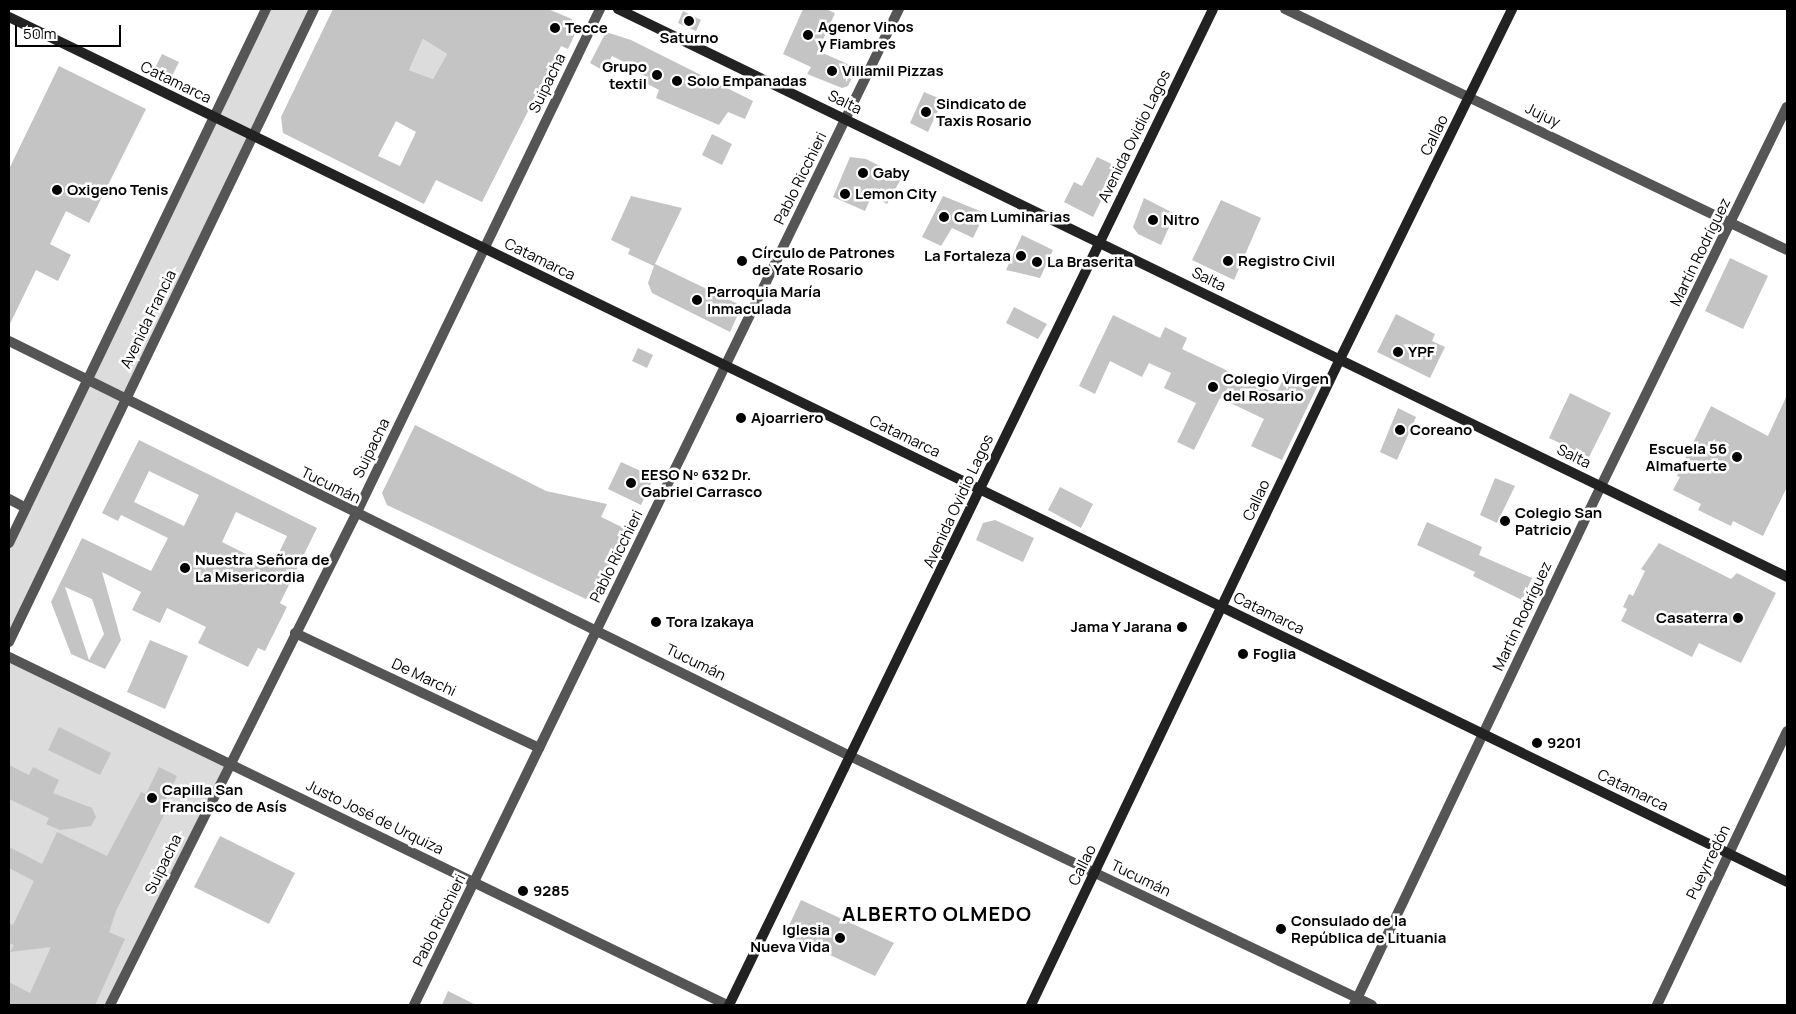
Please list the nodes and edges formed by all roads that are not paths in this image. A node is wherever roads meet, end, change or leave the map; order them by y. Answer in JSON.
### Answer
{"nodes":[{"id":1,"x":266,"y":9,"type":"edge"},
{"id":2,"x":314,"y":9,"type":"edge"},
{"id":3,"x":600,"y":9,"type":"edge"},
{"id":4,"x":618,"y":9,"type":"edge"},
{"id":5,"x":899,"y":9,"type":"edge"},
{"id":6,"x":1213,"y":9,"type":"edge"},
{"id":7,"x":1285,"y":9,"type":"edge"},
{"id":8,"x":1512,"y":9,"type":"edge"},
{"id":9,"x":9,"y":17,"type":"edge"},
{"id":10,"x":1470,"y":97,"type":"junction"},
{"id":11,"x":1787,"y":107,"type":"edge"},
{"id":12,"x":214,"y":117,"type":"junction"},
{"id":13,"x":845,"y":119,"type":"junction"},
{"id":14,"x":253,"y":136,"type":"junction"},
{"id":15,"x":1731,"y":223,"type":"junction"},
{"id":16,"x":1098,"y":242,"type":"junction"},
{"id":17,"x":484,"y":248,"type":"junction"},
{"id":18,"x":1787,"y":250,"type":"edge"},
{"id":19,"x":9,"y":341,"type":"edge"},
{"id":20,"x":1340,"y":359,"type":"junction"},
{"id":21,"x":725,"y":366,"type":"junction"},
{"id":22,"x":87,"y":382,"type":"junction"},
{"id":23,"x":125,"y":401,"type":"junction"},
{"id":24,"x":1601,"y":486,"type":"junction"},
{"id":25,"x":980,"y":489,"type":"junction"},
{"id":26,"x":9,"y":499,"type":"edge"},
{"id":27,"x":26,"y":508,"type":"junction"},
{"id":28,"x":356,"y":514,"type":"junction"},
{"id":29,"x":9,"y":544,"type":"edge"},
{"id":30,"x":1787,"y":576,"type":"edge"},
{"id":31,"x":1222,"y":607,"type":"junction"},
{"id":32,"x":597,"y":630,"type":"junction"},
{"id":33,"x":295,"y":633,"type":"junction"},
{"id":34,"x":9,"y":642,"type":"edge"},
{"id":35,"x":9,"y":656,"type":"edge"},
{"id":36,"x":1787,"y":731,"type":"edge"},
{"id":37,"x":1483,"y":734,"type":"junction"},
{"id":38,"x":539,"y":748,"type":"junction"},
{"id":39,"x":852,"y":757,"type":"junction"},
{"id":40,"x":230,"y":763,"type":"junction"},
{"id":41,"x":1729,"y":853,"type":"junction"},
{"id":42,"x":1096,"y":872,"type":"junction"},
{"id":43,"x":474,"y":882,"type":"junction"},
{"id":44,"x":1787,"y":882,"type":"edge"},
{"id":45,"x":1356,"y":1002,"type":"edge"},
{"id":46,"x":110,"y":1005,"type":"edge"},
{"id":47,"x":414,"y":1005,"type":"edge"},
{"id":48,"x":728,"y":1005,"type":"edge"},
{"id":49,"x":1031,"y":1005,"type":"edge"},
{"id":50,"x":1372,"y":1005,"type":"edge"},
{"id":51,"x":1657,"y":1005,"type":"edge"}],
"edges":[{"from":1,"to":12,"type":"street","name":"Avenida Francia"},
{"from":2,"to":14,"type":"street","name":"Avenida Francia"},
{"from":3,"to":17,"type":"street","name":"Suipacha"},
{"from":4,"to":13,"type":"main road","name":"Salta"},
{"from":5,"to":13,"type":"street","name":"Pablo Ricchieri"},
{"from":6,"to":16,"type":"main road","name":"Avenida Ovidio Lagos"},
{"from":7,"to":10,"type":"street","name":"Jujuy"},
{"from":8,"to":10,"type":"main road","name":"Callao"},
{"from":9,"to":12,"type":"main road","name":"Catamarca"},
{"from":10,"to":15,"type":"street","name":"Jujuy"},
{"from":10,"to":20,"type":"main road","name":"Callao"},
{"from":11,"to":15,"type":"street","name":"Martín Rodríguez"},
{"from":12,"to":14,"type":"main road","name":"Catamarca"},
{"from":12,"to":22,"type":"street","name":"Avenida Francia"},
{"from":13,"to":16,"type":"main road","name":"Salta"},
{"from":13,"to":21,"type":"street","name":"Pablo Ricchieri"},
{"from":14,"to":17,"type":"main road","name":"Catamarca"},
{"from":14,"to":23,"type":"street","name":"Avenida Francia"},
{"from":15,"to":18,"type":"street","name":"Jujuy"},
{"from":15,"to":24,"type":"street","name":"Martín Rodríguez"},
{"from":16,"to":20,"type":"main road","name":"Salta"},
{"from":16,"to":25,"type":"main road","name":"Avenida Ovidio Lagos"},
{"from":17,"to":21,"type":"main road","name":"Catamarca"},
{"from":17,"to":28,"type":"street","name":"Suipacha"},
{"from":19,"to":22,"type":"street","name":"Tucumán"},
{"from":20,"to":24,"type":"main road","name":"Salta"},
{"from":20,"to":31,"type":"main road","name":"Callao"},
{"from":21,"to":25,"type":"main road","name":"Catamarca"},
{"from":21,"to":32,"type":"street","name":"Pablo Ricchieri"},
{"from":22,"to":23,"type":"street","name":"Tucumán"},
{"from":22,"to":27,"type":"street","name":"Avenida Francia"},
{"from":23,"to":28,"type":"street","name":"Tucumán"},
{"from":23,"to":34,"type":"street","name":"Avenida Francia"},
{"from":24,"to":30,"type":"main road","name":"Salta"},
{"from":24,"to":37,"type":"street","name":"Martín Rodríguez"},
{"from":25,"to":31,"type":"main road","name":"Catamarca"},
{"from":25,"to":39,"type":"main road","name":"Avenida Ovidio Lagos"},
{"from":26,"to":27,"type":"street"},
{"from":27,"to":29,"type":"street","name":"Avenida Francia"},
{"from":28,"to":32,"type":"street","name":"Tucumán"},
{"from":28,"to":33,"type":"street","name":"Suipacha"},
{"from":31,"to":37,"type":"main road","name":"Catamarca"},
{"from":31,"to":42,"type":"main road","name":"Callao"},
{"from":32,"to":38,"type":"street","name":"Pablo Ricchieri"},
{"from":32,"to":39,"type":"street","name":"Tucumán"},
{"from":33,"to":38,"type":"street","name":"De Marchi"},
{"from":33,"to":40,"type":"street","name":"Suipacha"},
{"from":35,"to":40,"type":"street","name":"Justo José de Urquiza"},
{"from":36,"to":41,"type":"street","name":"Pueyrredón"},
{"from":37,"to":41,"type":"main road","name":"Catamarca"},
{"from":37,"to":45,"type":"street","name":"Martín Rodríguez"},
{"from":38,"to":43,"type":"street","name":"Pablo Ricchieri"},
{"from":39,"to":42,"type":"street","name":"Tucumán"},
{"from":39,"to":48,"type":"main road","name":"Avenida Ovidio Lagos"},
{"from":40,"to":43,"type":"street","name":"Justo José de Urquiza"},
{"from":40,"to":46,"type":"street","name":"Suipacha"},
{"from":41,"to":44,"type":"main road","name":"Catamarca"},
{"from":41,"to":51,"type":"street","name":"Pueyrredón"},
{"from":42,"to":45,"type":"street","name":"Tucumán"},
{"from":42,"to":49,"type":"main road","name":"Callao"},
{"from":43,"to":47,"type":"street","name":"Pablo Ricchieri"},
{"from":43,"to":48,"type":"street","name":"Justo José de Urquiza"},
{"from":45,"to":50,"type":"street","name":"Tucumán"}]}
